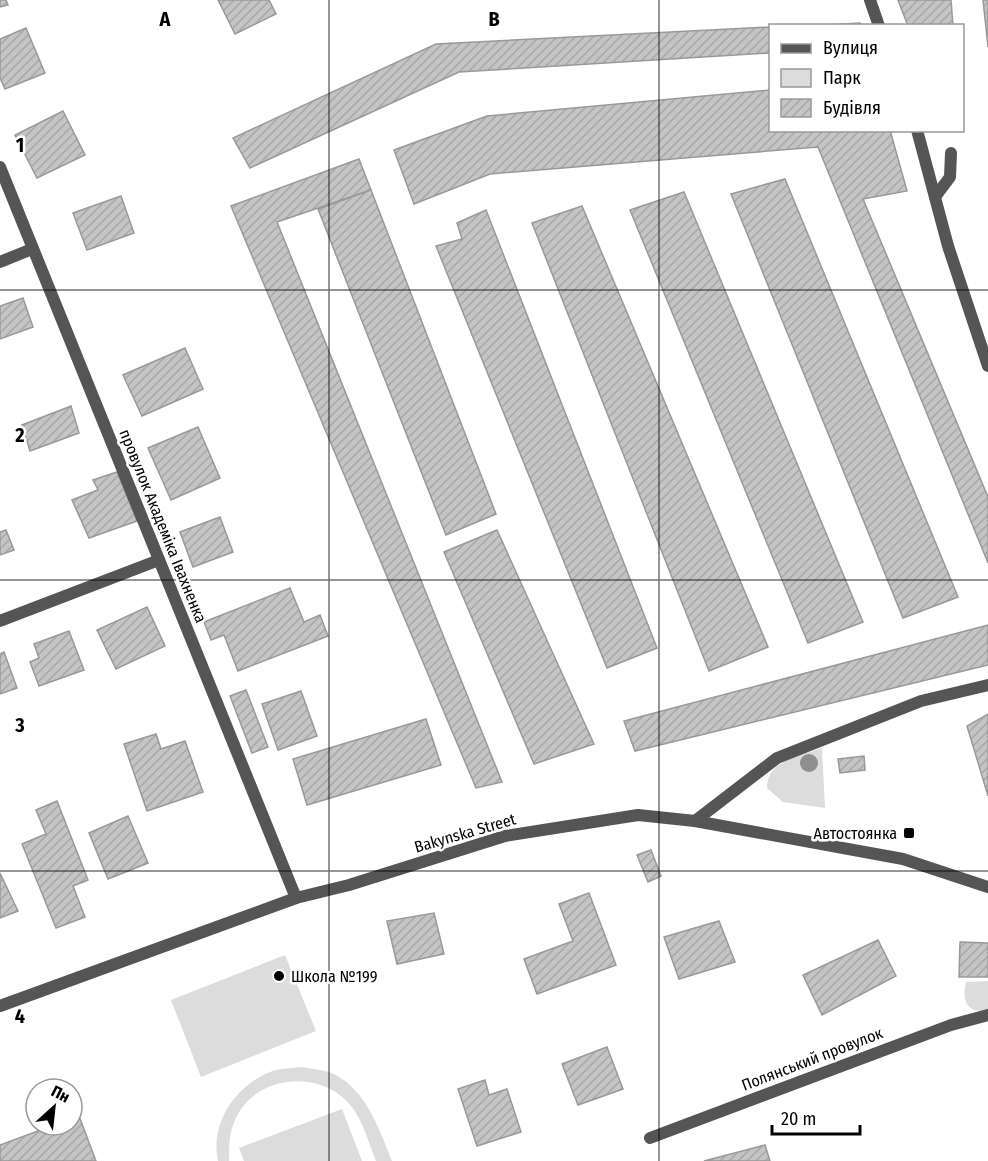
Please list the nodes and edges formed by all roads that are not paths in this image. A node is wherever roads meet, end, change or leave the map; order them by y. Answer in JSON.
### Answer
{"nodes":[{"id":1,"x":870,"y":0,"type":"edge"},
{"id":2,"x":878,"y":24,"type":"edge"},
{"id":3,"x":918,"y":132,"type":"edge"},
{"id":4,"x":951,"y":153,"type":"dead end"},
{"id":5,"x":0,"y":167,"type":"edge"},
{"id":6,"x":935,"y":196,"type":"junction"},
{"id":7,"x":32,"y":249,"type":"junction"},
{"id":8,"x":0,"y":262,"type":"edge"},
{"id":9,"x":988,"y":366,"type":"edge"},
{"id":10,"x":159,"y":560,"type":"junction"},
{"id":11,"x":0,"y":621,"type":"edge"},
{"id":12,"x":988,"y":685,"type":"edge"},
{"id":13,"x":695,"y":821,"type":"junction"},
{"id":14,"x":988,"y":887,"type":"edge"},
{"id":15,"x":296,"y":898,"type":"junction"},
{"id":16,"x":0,"y":1006,"type":"edge"},
{"id":17,"x":988,"y":1015,"type":"edge"},
{"id":18,"x":650,"y":1138,"type":"dead end"}],
"edges":[{"from":1,"to":2,"type":"street"},
{"from":3,"to":6,"type":"street"},
{"from":4,"to":6,"type":"street"},
{"from":5,"to":7,"type":"street","name":"провулок Академіка Івахненка"},
{"from":6,"to":9,"type":"street"},
{"from":7,"to":8,"type":"street"},
{"from":7,"to":10,"type":"street","name":"провулок Академіка Івахненка"},
{"from":10,"to":11,"type":"street"},
{"from":10,"to":15,"type":"street","name":"провулок Академіка Івахненка"},
{"from":12,"to":13,"type":"street"},
{"from":13,"to":14,"type":"street","name":"Bakynska Street"},
{"from":13,"to":15,"type":"street","name":"Bakynska Street"},
{"from":15,"to":16,"type":"street","name":"Bakynska Street"},
{"from":17,"to":18,"type":"street","name":"Полянський провулок"}]}
